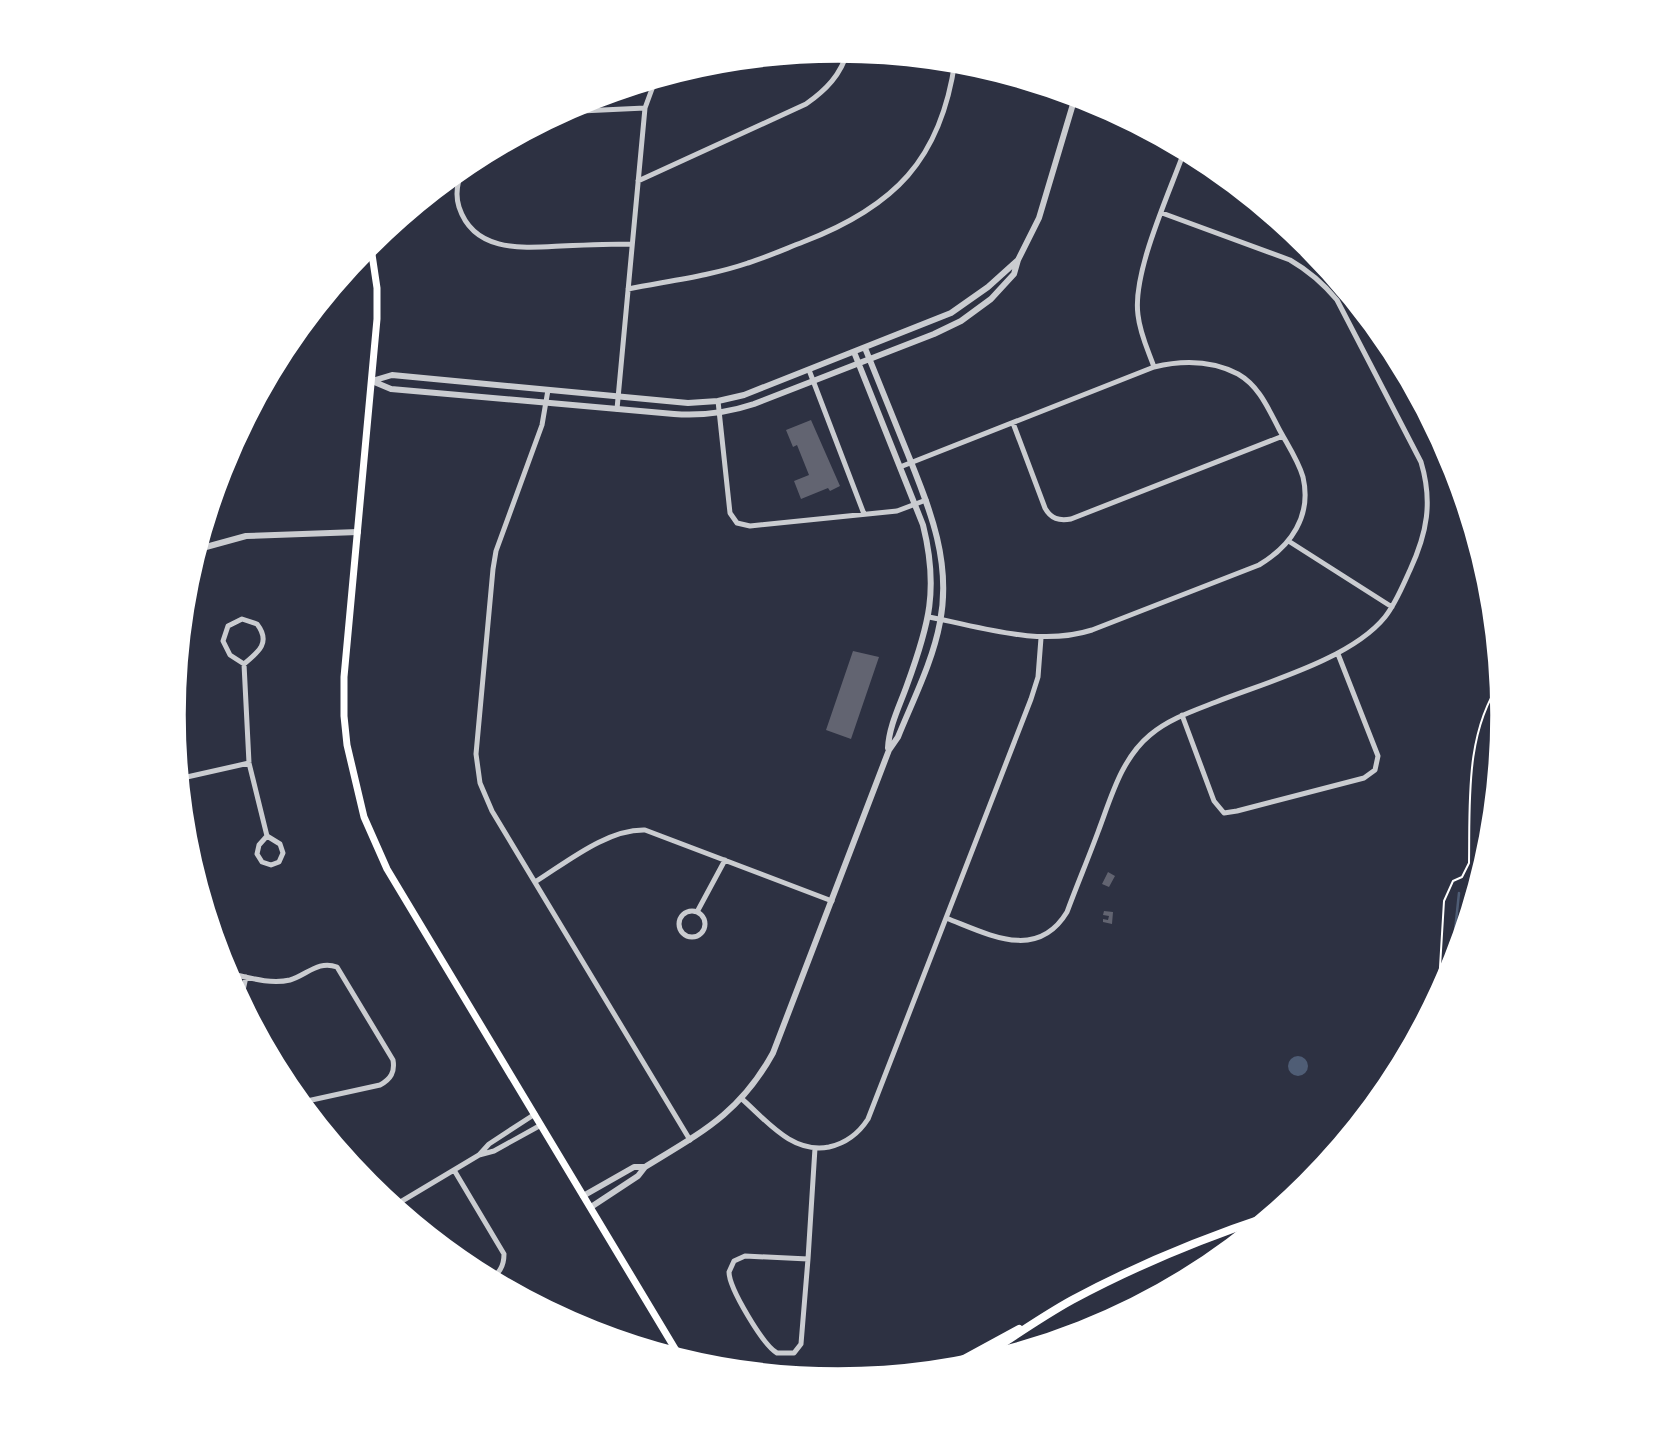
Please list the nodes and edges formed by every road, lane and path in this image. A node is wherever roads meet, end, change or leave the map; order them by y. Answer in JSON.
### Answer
{"nodes":[{"id":1,"x":843,"y":61,"type":"edge"},
{"id":2,"x":952,"y":72,"type":"edge"},
{"id":3,"x":652,"y":89,"type":"edge"},
{"id":4,"x":1073,"y":105,"type":"edge"},
{"id":5,"x":645,"y":108,"type":"junction"},
{"id":6,"x":589,"y":111,"type":"edge"},
{"id":7,"x":1181,"y":159,"type":"edge"},
{"id":8,"x":638,"y":181,"type":"junction"},
{"id":9,"x":458,"y":184,"type":"edge"},
{"id":10,"x":1162,"y":213,"type":"junction"},
{"id":11,"x":632,"y":244,"type":"junction"},
{"id":12,"x":372,"y":256,"type":"edge"},
{"id":13,"x":1018,"y":260,"type":"junction"},
{"id":14,"x":628,"y":289,"type":"junction"},
{"id":15,"x":865,"y":348,"type":"junction"},
{"id":16,"x":854,"y":352,"type":"junction"},
{"id":17,"x":870,"y":360,"type":"junction"},
{"id":18,"x":859,"y":364,"type":"junction"},
{"id":19,"x":1154,"y":367,"type":"junction"},
{"id":20,"x":809,"y":370,"type":"junction"},
{"id":21,"x":372,"y":381,"type":"junction"},
{"id":22,"x":813,"y":382,"type":"junction"},
{"id":23,"x":548,"y":390,"type":"junction"},
{"id":24,"x":618,"y":397,"type":"junction"},
{"id":25,"x":718,"y":401,"type":"junction"},
{"id":26,"x":546,"y":403,"type":"junction"},
{"id":27,"x":617,"y":409,"type":"junction"},
{"id":28,"x":719,"y":413,"type":"junction"},
{"id":29,"x":1013,"y":423,"type":"junction"},
{"id":30,"x":1283,"y":436,"type":"junction"},
{"id":31,"x":911,"y":463,"type":"junction"},
{"id":32,"x":900,"y":467,"type":"junction"},
{"id":33,"x":926,"y":500,"type":"junction"},
{"id":34,"x":915,"y":505,"type":"junction"},
{"id":35,"x":864,"y":514,"type":"junction"},
{"id":36,"x":358,"y":533,"type":"junction"},
{"id":37,"x":1290,"y":542,"type":"junction"},
{"id":38,"x":206,"y":547,"type":"edge"},
{"id":39,"x":1392,"y":607,"type":"junction"},
{"id":40,"x":929,"y":617,"type":"junction"},
{"id":41,"x":941,"y":619,"type":"junction"},
{"id":42,"x":1041,"y":638,"type":"junction"},
{"id":43,"x":1338,"y":654,"type":"junction"},
{"id":44,"x":244,"y":664,"type":"junction"},
{"id":45,"x":1491,"y":694,"type":"edge"},
{"id":46,"x":1182,"y":715,"type":"junction"},
{"id":47,"x":888,"y":750,"type":"junction"},
{"id":48,"x":249,"y":763,"type":"junction"},
{"id":49,"x":187,"y":777,"type":"edge"},
{"id":50,"x":267,"y":836,"type":"junction"},
{"id":51,"x":725,"y":860,"type":"junction"},
{"id":52,"x":535,"y":882,"type":"junction"},
{"id":53,"x":832,"y":901,"type":"junction"},
{"id":54,"x":697,"y":912,"type":"junction"},
{"id":55,"x":946,"y":918,"type":"junction"},
{"id":56,"x":1440,"y":971,"type":"edge"},
{"id":57,"x":238,"y":975,"type":"edge"},
{"id":58,"x":246,"y":977,"type":"junction"},
{"id":59,"x":244,"y":988,"type":"edge"},
{"id":60,"x":742,"y":1099,"type":"junction"},
{"id":61,"x":309,"y":1100,"type":"edge"},
{"id":62,"x":535,"y":1114,"type":"junction"},
{"id":63,"x":541,"y":1125,"type":"junction"},
{"id":64,"x":690,"y":1140,"type":"junction"},
{"id":65,"x":815,"y":1148,"type":"junction"},
{"id":66,"x":479,"y":1155,"type":"junction"},
{"id":67,"x":645,"y":1167,"type":"junction"},
{"id":68,"x":454,"y":1170,"type":"junction"},
{"id":69,"x":583,"y":1196,"type":"junction"},
{"id":70,"x":401,"y":1202,"type":"edge"},
{"id":71,"x":591,"y":1208,"type":"junction"},
{"id":72,"x":1250,"y":1223,"type":"edge"},
{"id":73,"x":807,"y":1259,"type":"junction"},
{"id":74,"x":497,"y":1273,"type":"edge"},
{"id":75,"x":1034,"y":1322,"type":"junction"},
{"id":76,"x":675,"y":1348,"type":"edge"},
{"id":77,"x":990,"y":1351,"type":"edge"},
{"id":78,"x":967,"y":1357,"type":"edge"}],
"edges":[{"from":1,"to":8,"type":"street"},
{"from":2,"to":14,"type":"street"},
{"from":3,"to":5,"type":"street"},
{"from":4,"to":13,"type":"street"},
{"from":5,"to":6,"type":"street"},
{"from":5,"to":8,"type":"street"},
{"from":7,"to":10,"type":"street"},
{"from":8,"to":11,"type":"street"},
{"from":9,"to":11,"type":"street"},
{"from":10,"to":19,"type":"street"},
{"from":10,"to":39,"type":"street"},
{"from":11,"to":14,"type":"street"},
{"from":12,"to":21,"type":"main road"},
{"from":13,"to":15,"type":"street"},
{"from":13,"to":17,"type":"street"},
{"from":14,"to":24,"type":"street"},
{"from":15,"to":16,"type":"street"},
{"from":15,"to":17,"type":"street"},
{"from":16,"to":18,"type":"street"},
{"from":16,"to":20,"type":"street"},
{"from":17,"to":18,"type":"street"},
{"from":17,"to":31,"type":"street"},
{"from":18,"to":22,"type":"street"},
{"from":18,"to":32,"type":"street"},
{"from":19,"to":29,"type":"street"},
{"from":19,"to":30,"type":"street"},
{"from":20,"to":22,"type":"street"},
{"from":20,"to":25,"type":"street"},
{"from":21,"to":23,"type":"street"},
{"from":21,"to":26,"type":"street"},
{"from":21,"to":36,"type":"main road"},
{"from":22,"to":28,"type":"street"},
{"from":22,"to":35,"type":"street"},
{"from":23,"to":24,"type":"street"},
{"from":23,"to":26,"type":"street"},
{"from":24,"to":25,"type":"street"},
{"from":24,"to":27,"type":"street"},
{"from":25,"to":28,"type":"street"},
{"from":26,"to":27,"type":"street"},
{"from":26,"to":52,"type":"street"},
{"from":27,"to":28,"type":"street"},
{"from":28,"to":35,"type":"street"},
{"from":29,"to":30,"type":"street"},
{"from":29,"to":31,"type":"street"},
{"from":30,"to":37,"type":"street"},
{"from":31,"to":32,"type":"street"},
{"from":31,"to":33,"type":"street"},
{"from":32,"to":34,"type":"street"},
{"from":33,"to":34,"type":"street"},
{"from":33,"to":41,"type":"street"},
{"from":34,"to":35,"type":"street"},
{"from":34,"to":40,"type":"street"},
{"from":36,"to":38,"type":"street"},
{"from":36,"to":62,"type":"main road"},
{"from":37,"to":39,"type":"street"},
{"from":37,"to":42,"type":"street"},
{"from":39,"to":43,"type":"street"},
{"from":40,"to":41,"type":"street"},
{"from":40,"to":47,"type":"street"},
{"from":41,"to":42,"type":"street"},
{"from":41,"to":47,"type":"street"},
{"from":42,"to":55,"type":"street"},
{"from":43,"to":46,"type":"street"},
{"from":43,"to":46,"type":"street"},
{"from":44,"to":44,"type":"street"},
{"from":44,"to":48,"type":"street"},
{"from":45,"to":56,"type":"path"},
{"from":46,"to":55,"type":"street"},
{"from":47,"to":53,"type":"street"},
{"from":48,"to":49,"type":"street"},
{"from":48,"to":50,"type":"street"},
{"from":50,"to":50,"type":"street"},
{"from":51,"to":52,"type":"street"},
{"from":51,"to":53,"type":"street"},
{"from":51,"to":54,"type":"street"},
{"from":52,"to":64,"type":"street"},
{"from":53,"to":60,"type":"street"},
{"from":54,"to":54,"type":"street"},
{"from":55,"to":65,"type":"street"},
{"from":57,"to":58,"type":"street"},
{"from":58,"to":59,"type":"street"},
{"from":58,"to":61,"type":"street"},
{"from":60,"to":64,"type":"street"},
{"from":60,"to":65,"type":"street"},
{"from":62,"to":63,"type":"main road"},
{"from":62,"to":66,"type":"street"},
{"from":63,"to":66,"type":"street"},
{"from":63,"to":69,"type":"main road"},
{"from":64,"to":67,"type":"street"},
{"from":65,"to":73,"type":"street"},
{"from":66,"to":68,"type":"street"},
{"from":67,"to":69,"type":"street"},
{"from":67,"to":71,"type":"street"},
{"from":68,"to":70,"type":"street"},
{"from":68,"to":74,"type":"street"},
{"from":69,"to":71,"type":"main road"},
{"from":71,"to":76,"type":"main road"},
{"from":72,"to":75,"type":"main road"},
{"from":73,"to":73,"type":"street"},
{"from":75,"to":77,"type":"main road"},
{"from":75,"to":78,"type":"main road"}]}
